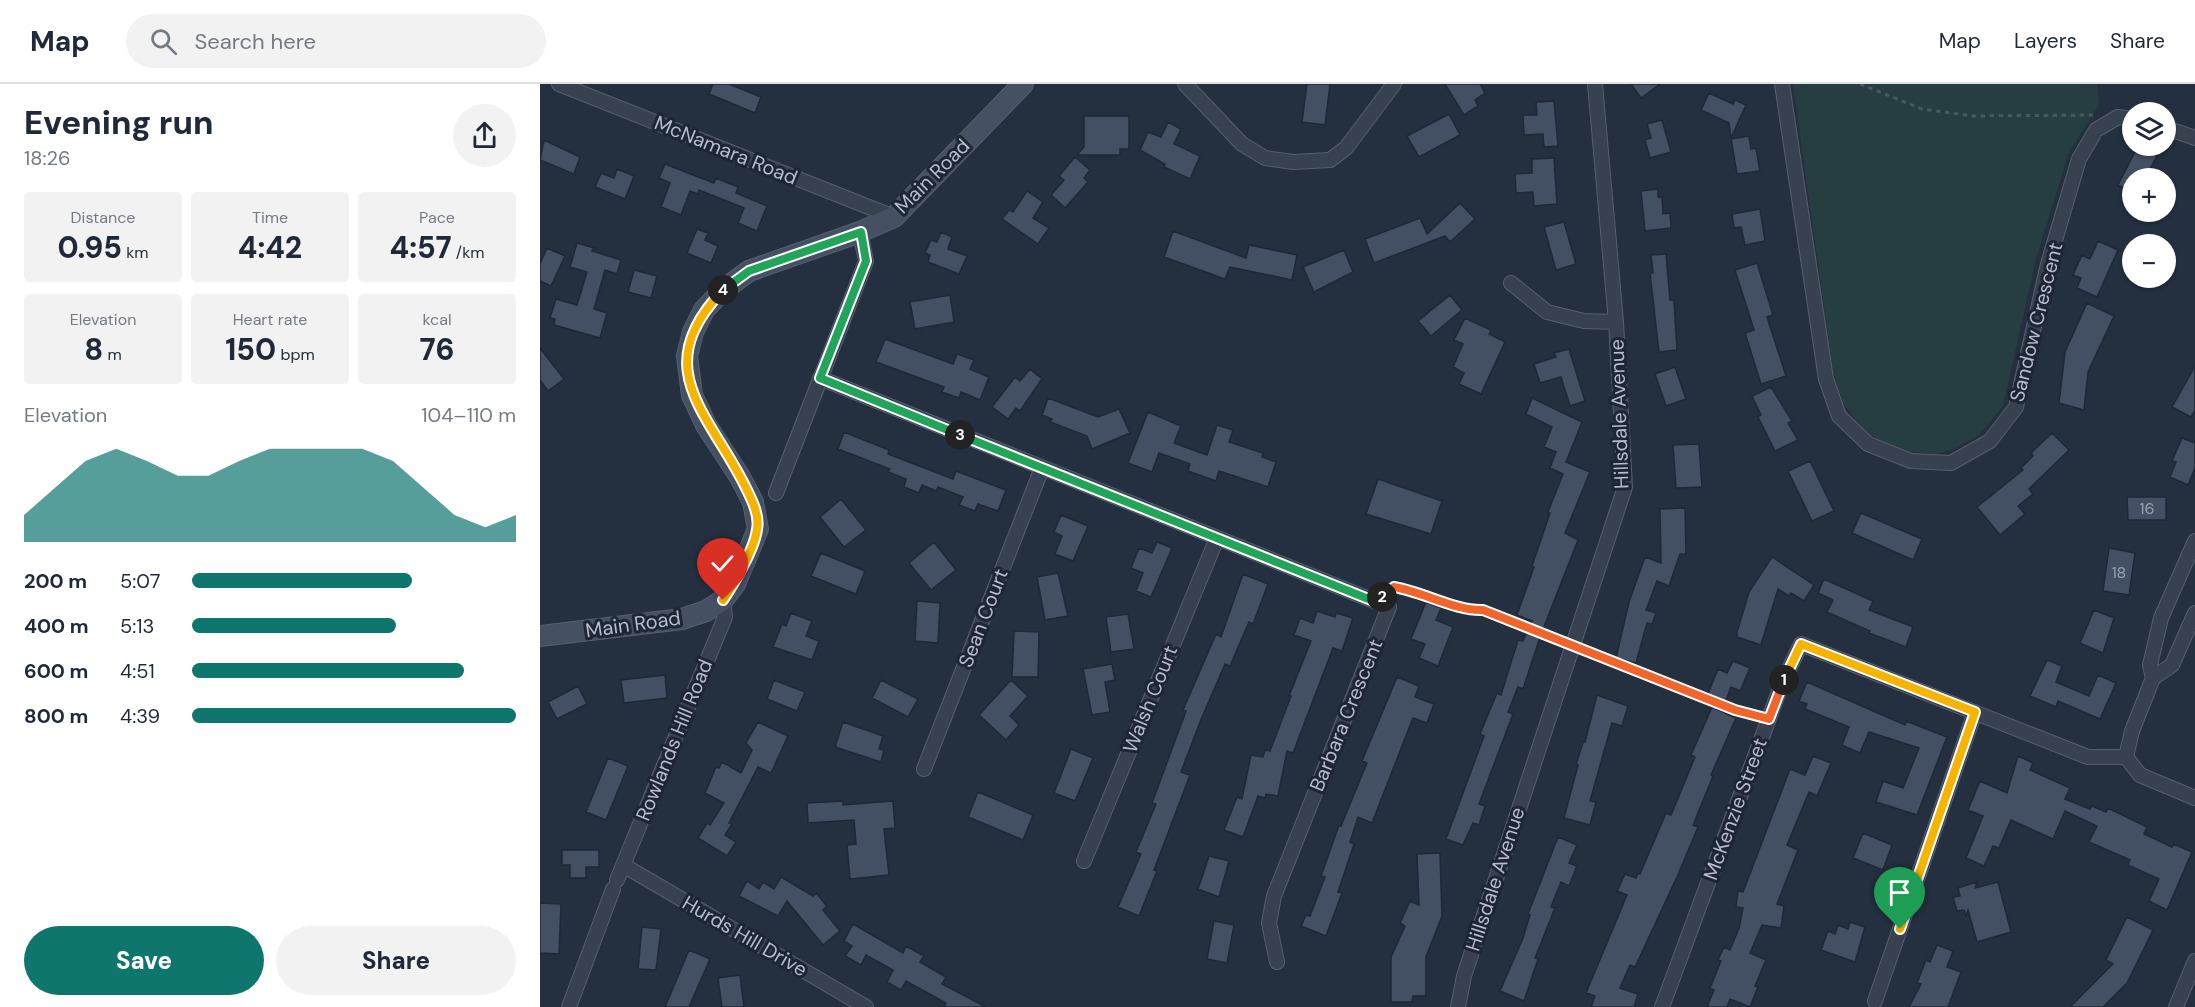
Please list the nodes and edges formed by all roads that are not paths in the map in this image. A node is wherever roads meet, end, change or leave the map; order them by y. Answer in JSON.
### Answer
{"nodes":[{"id":1,"x":559,"y":84,"type":"edge"},
{"id":2,"x":1023,"y":84,"type":"edge"},
{"id":3,"x":1185,"y":84,"type":"edge"},
{"id":4,"x":1394,"y":84,"type":"edge"},
{"id":5,"x":1595,"y":84,"type":"edge"},
{"id":6,"x":1782,"y":84,"type":"edge"},
{"id":7,"x":2122,"y":118,"type":"edge"},
{"id":8,"x":2176,"y":131,"type":"edge"},
{"id":9,"x":2195,"y":138,"type":"edge"},
{"id":10,"x":894,"y":217,"type":"junction"},
{"id":11,"x":861,"y":232,"type":"junction"},
{"id":12,"x":1511,"y":283,"type":"dead end"},
{"id":13,"x":1616,"y":322,"type":"junction"},
{"id":14,"x":820,"y":378,"type":"junction"},
{"id":15,"x":1042,"y":468,"type":"junction"},
{"id":16,"x":776,"y":493,"type":"dead end"},
{"id":17,"x":1216,"y":538,"type":"junction"},
{"id":18,"x":2195,"y":542,"type":"edge"},
{"id":19,"x":723,"y":600,"type":"junction"},
{"id":20,"x":2195,"y":614,"type":"edge"},
{"id":21,"x":540,"y":636,"type":"edge"},
{"id":22,"x":2153,"y":678,"type":"junction"},
{"id":23,"x":1975,"y":712,"type":"junction"},
{"id":24,"x":2126,"y":757,"type":"junction"},
{"id":25,"x":924,"y":769,"type":"dead end"},
{"id":26,"x":2195,"y":798,"type":"edge"},
{"id":27,"x":1084,"y":861,"type":"dead end"},
{"id":28,"x":623,"y":865,"type":"junction"},
{"id":29,"x":2195,"y":961,"type":"edge"},
{"id":30,"x":1277,"y":962,"type":"dead end"},
{"id":31,"x":1875,"y":1001,"type":"dead end"},
{"id":32,"x":569,"y":1007,"type":"edge"},
{"id":33,"x":866,"y":1007,"type":"edge"},
{"id":34,"x":1458,"y":1007,"type":"edge"},
{"id":35,"x":1662,"y":1007,"type":"edge"},
{"id":36,"x":2176,"y":1007,"type":"edge"}],
"edges":[{"from":1,"to":10,"type":"street","name":"McNamara Road"},
{"from":2,"to":10,"type":"main road","name":"Main Road"},
{"from":3,"to":4,"type":"street"},
{"from":5,"to":13,"type":"street","name":"Hillsdale Avenue"},
{"from":6,"to":7,"type":"street","name":"Sandow Crescent"},
{"from":8,"to":9,"type":"street"},
{"from":10,"to":11,"type":"main road","name":"Main Road"},
{"from":11,"to":14,"type":"street"},
{"from":11,"to":19,"type":"main road","name":"Main Road"},
{"from":12,"to":13,"type":"street"},
{"from":13,"to":34,"type":"street","name":"Hillsdale Avenue"},
{"from":14,"to":15,"type":"street"},
{"from":14,"to":16,"type":"street"},
{"from":15,"to":17,"type":"street"},
{"from":15,"to":25,"type":"street","name":"Sean Court"},
{"from":17,"to":27,"type":"street","name":"Walsh Court"},
{"from":17,"to":30,"type":"street","name":"Barbara Crescent"},
{"from":18,"to":22,"type":"street"},
{"from":19,"to":21,"type":"main road","name":"Main Road"},
{"from":19,"to":28,"type":"street","name":"Rowlands Hill Road"},
{"from":20,"to":22,"type":"street"},
{"from":22,"to":24,"type":"street"},
{"from":23,"to":24,"type":"street","name":"McKenzie Street"},
{"from":23,"to":31,"type":"street"},
{"from":23,"to":35,"type":"street","name":"McKenzie Street"},
{"from":24,"to":26,"type":"street"},
{"from":28,"to":32,"type":"street","name":"Rowlands Hill Road"},
{"from":28,"to":33,"type":"street","name":"Hurds Hill Drive"},
{"from":29,"to":36,"type":"street"}]}
